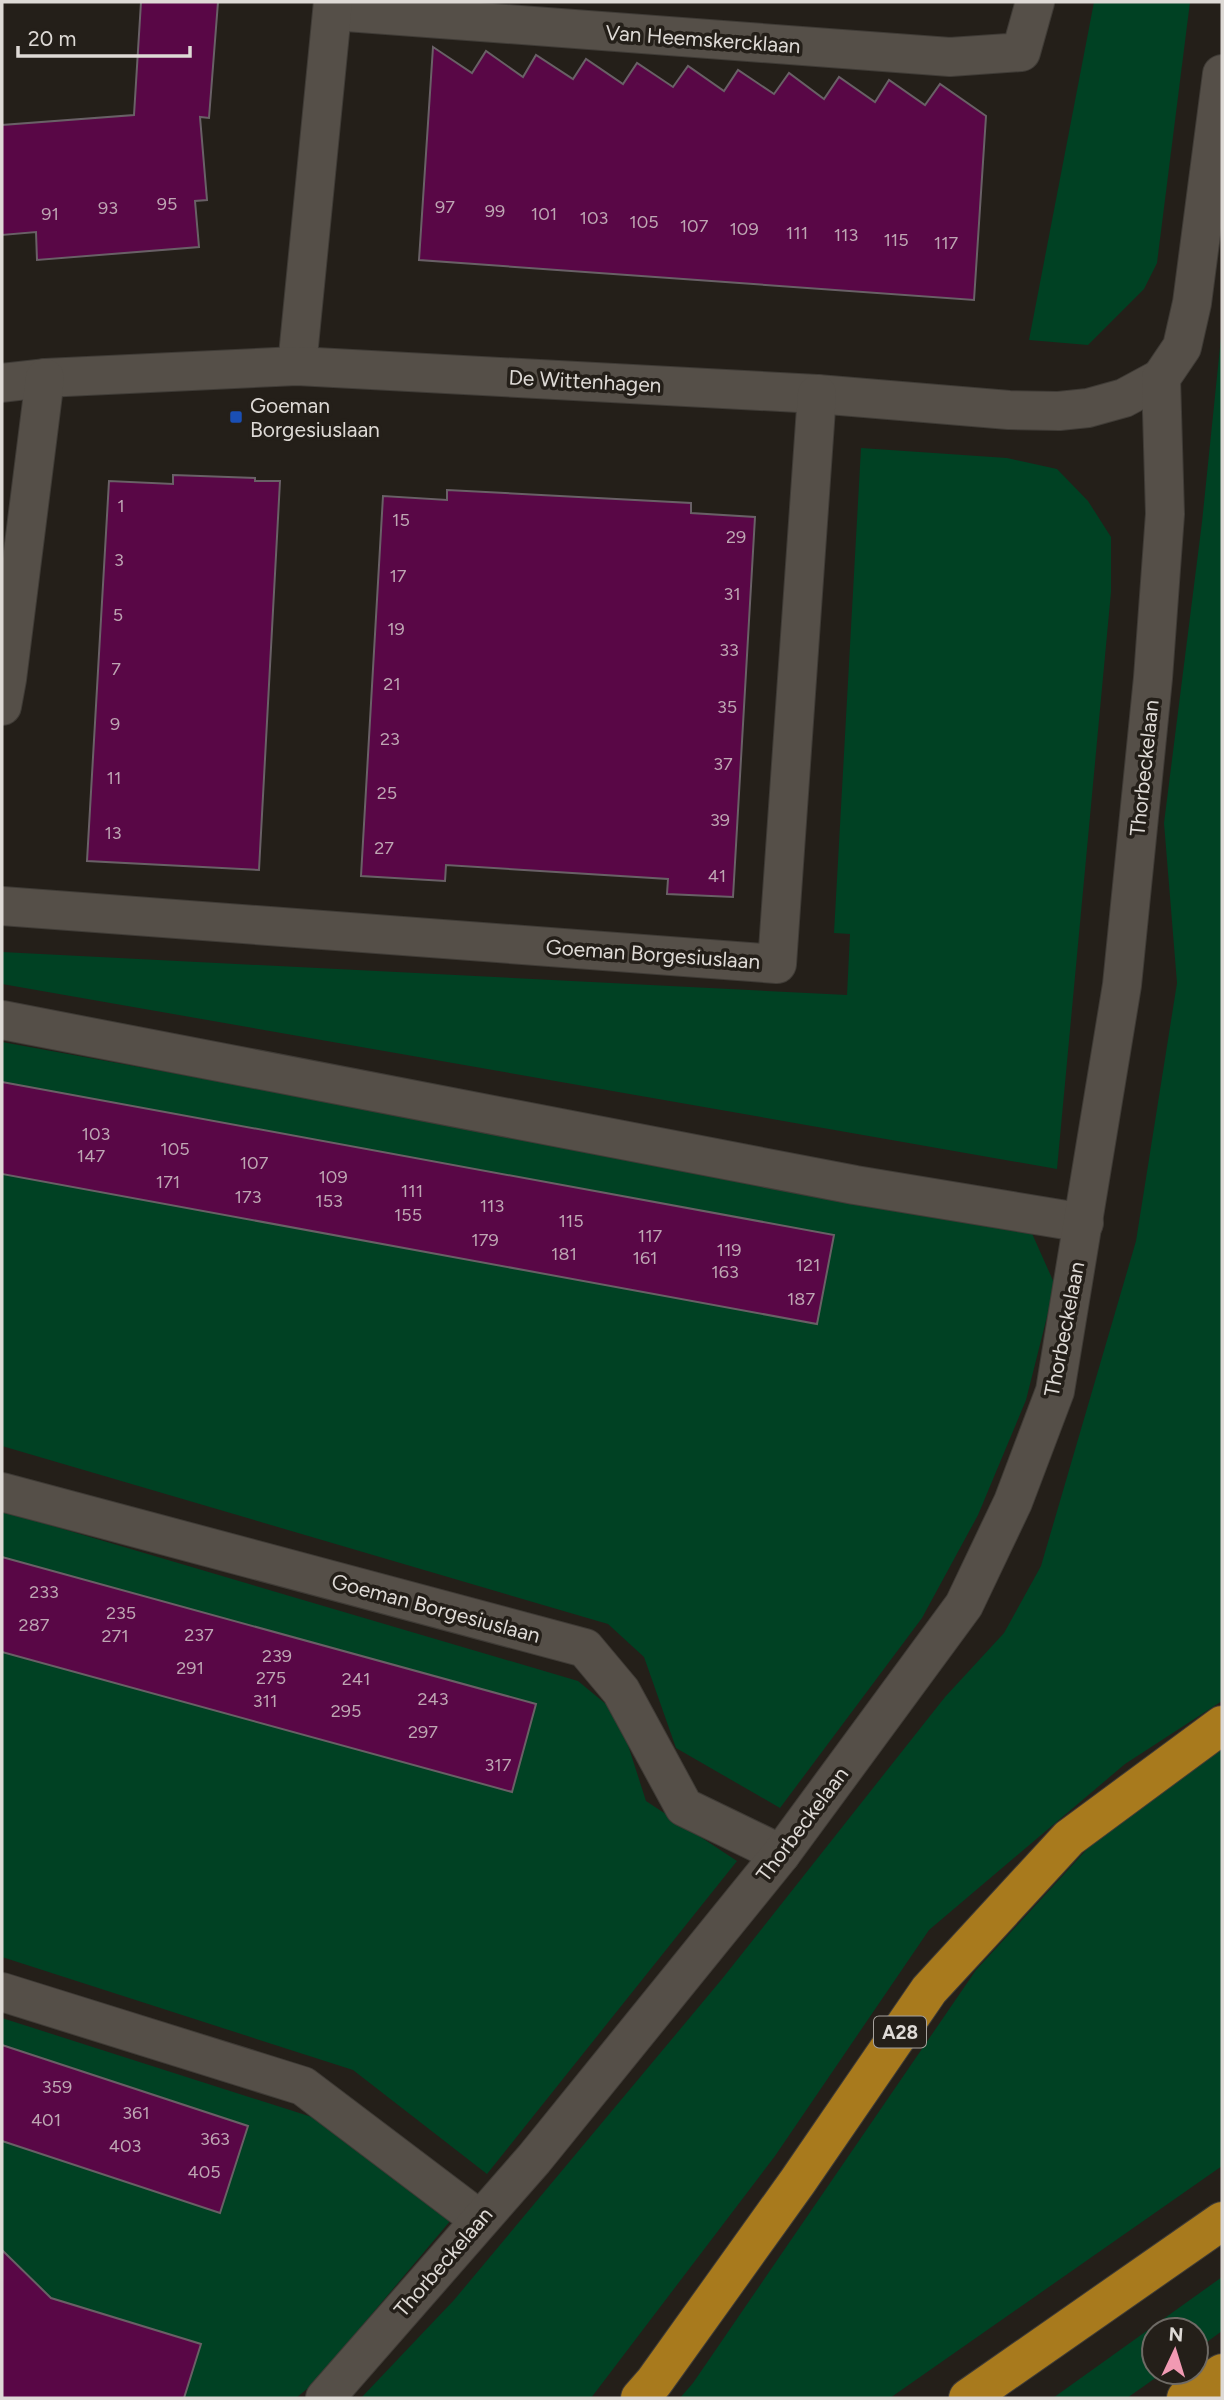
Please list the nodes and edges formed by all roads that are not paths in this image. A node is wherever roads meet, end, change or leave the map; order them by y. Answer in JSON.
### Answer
{"nodes":[{"id":1,"x":1035,"y":2,"type":"edge"},
{"id":2,"x":333,"y":6,"type":"edge"},
{"id":3,"x":1222,"y":74,"type":"edge"},
{"id":4,"x":298,"y":366,"type":"junction"},
{"id":5,"x":45,"y":378,"type":"junction"},
{"id":6,"x":1161,"y":378,"type":"junction"},
{"id":7,"x":2,"y":383,"type":"edge"},
{"id":8,"x":817,"y":394,"type":"junction"},
{"id":9,"x":4,"y":689,"type":"edge"},
{"id":10,"x":2,"y":906,"type":"edge"},
{"id":11,"x":2,"y":1020,"type":"edge"},
{"id":12,"x":1084,"y":1223,"type":"junction"},
{"id":13,"x":2,"y":1492,"type":"edge"},
{"id":14,"x":1222,"y":1725,"type":"edge"},
{"id":15,"x":781,"y":1854,"type":"junction"},
{"id":16,"x":2,"y":1993,"type":"edge"},
{"id":17,"x":480,"y":2220,"type":"junction"},
{"id":18,"x":1222,"y":2221,"type":"edge"},
{"id":19,"x":1222,"y":2373,"type":"edge"},
{"id":20,"x":325,"y":2398,"type":"edge"},
{"id":21,"x":640,"y":2398,"type":"edge"},
{"id":22,"x":968,"y":2398,"type":"edge"},
{"id":23,"x":1186,"y":2398,"type":"edge"}],
"edges":[{"from":1,"to":2,"type":"street","name":"Van Heemskercklaan"},
{"from":2,"to":4,"type":"street","name":"Van Heemskercklaan"},
{"from":3,"to":6,"type":"street"},
{"from":4,"to":5,"type":"street","name":"De Wittenhagen"},
{"from":4,"to":8,"type":"street","name":"De Wittenhagen"},
{"from":5,"to":7,"type":"street","name":"De Wittenhagen"},
{"from":5,"to":9,"type":"street"},
{"from":6,"to":8,"type":"street","name":"De Wittenhagen"},
{"from":6,"to":12,"type":"street","name":"Thorbeckelaan"},
{"from":8,"to":10,"type":"street","name":"Goeman Borgesiuslaan"},
{"from":11,"to":12,"type":"street"},
{"from":12,"to":15,"type":"street","name":"Thorbeckelaan"},
{"from":13,"to":15,"type":"street","name":"Goeman Borgesiuslaan"},
{"from":14,"to":21,"type":"highway","number":"A28"},
{"from":15,"to":17,"type":"street","name":"Thorbeckelaan"},
{"from":16,"to":17,"type":"street"},
{"from":17,"to":20,"type":"street","name":"Thorbeckelaan"},
{"from":18,"to":22,"type":"highway"},
{"from":19,"to":23,"type":"highway"}]}
